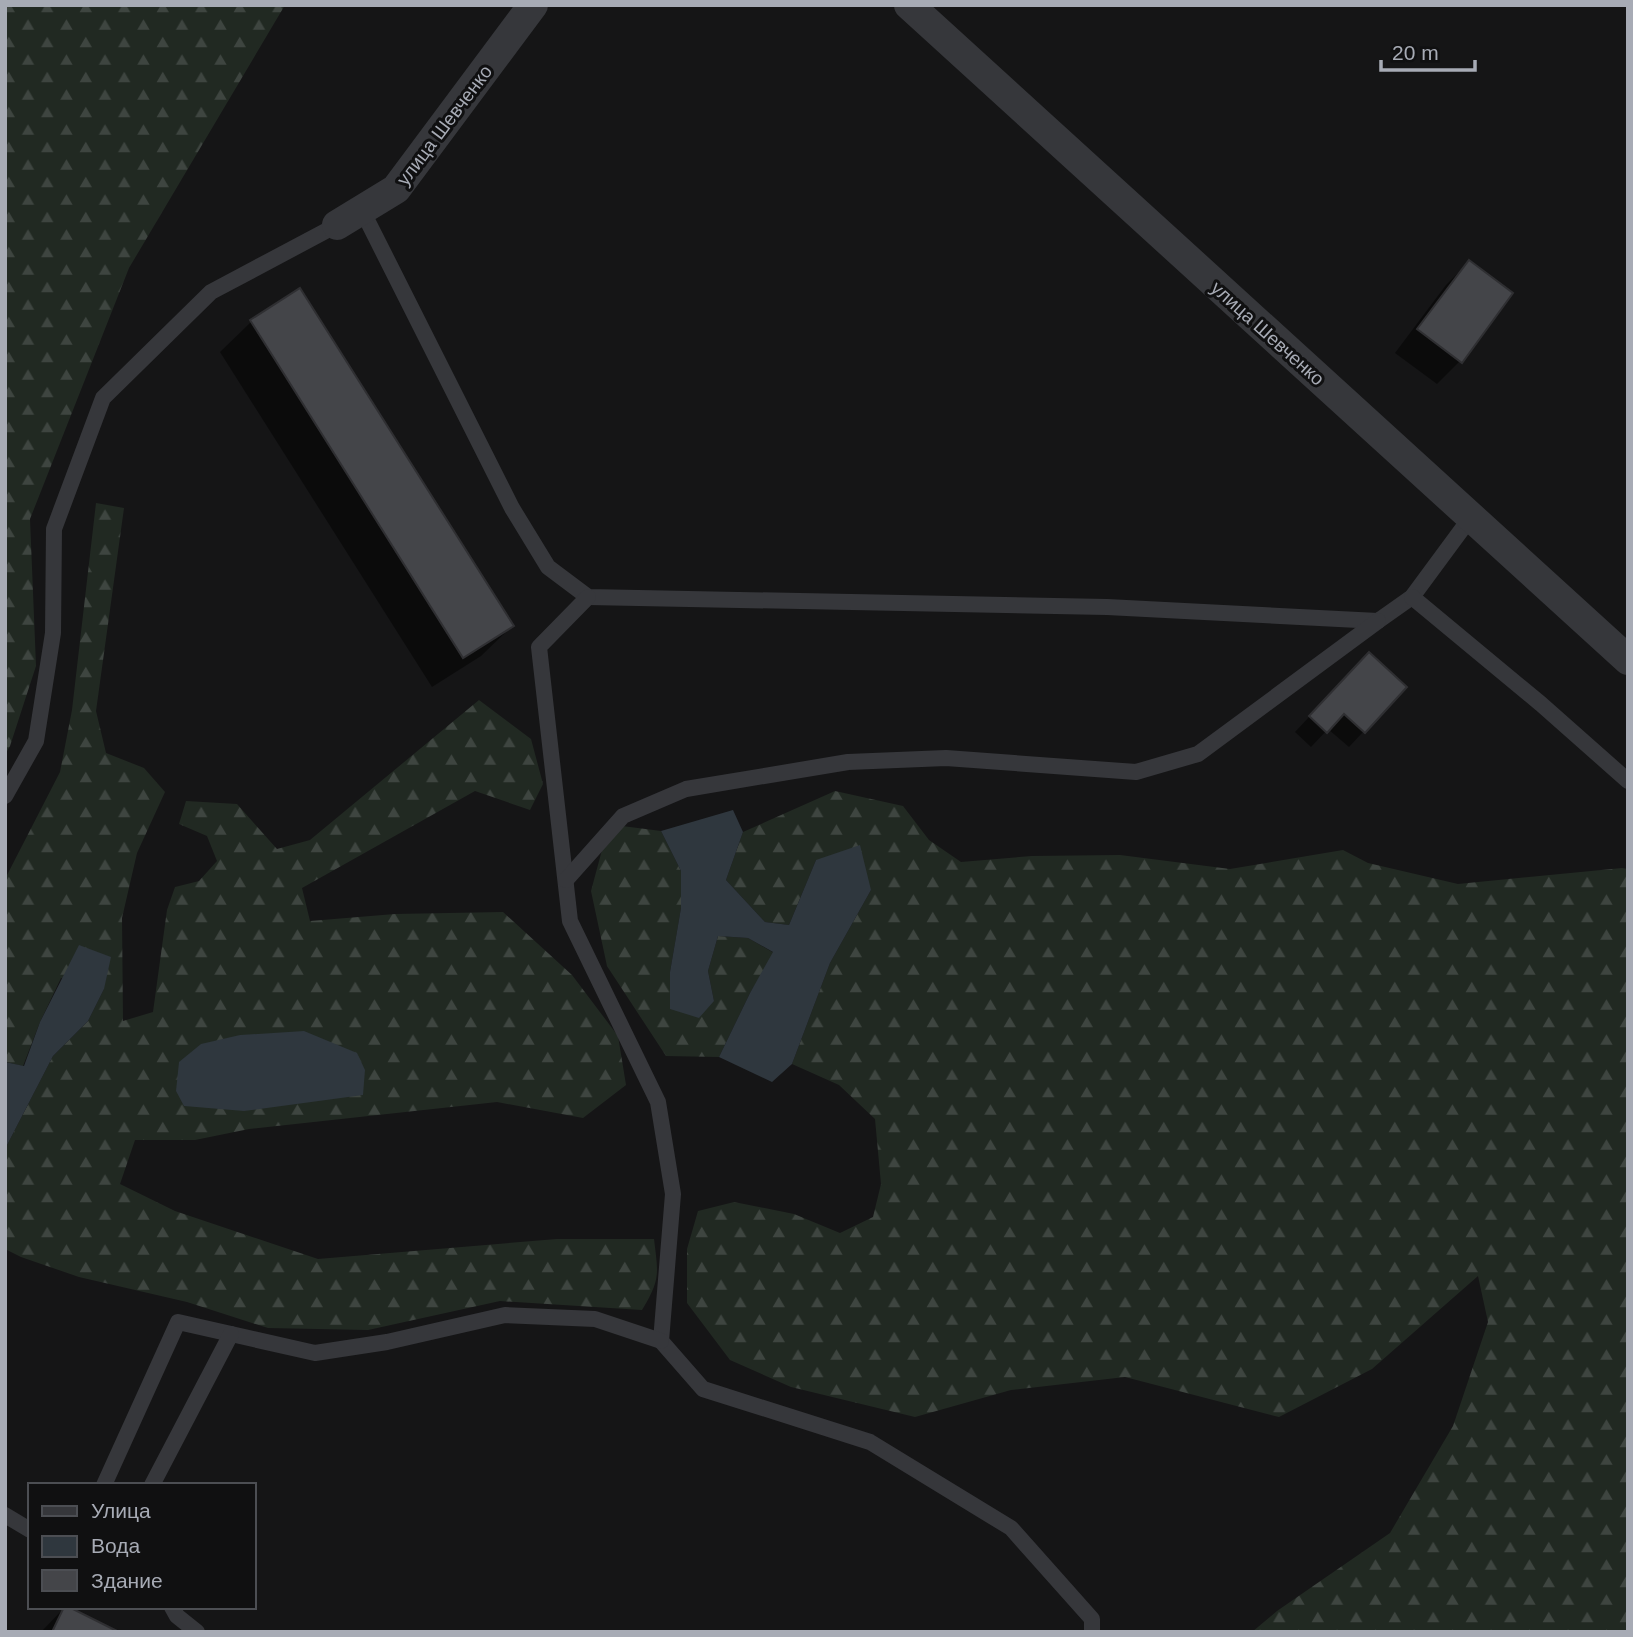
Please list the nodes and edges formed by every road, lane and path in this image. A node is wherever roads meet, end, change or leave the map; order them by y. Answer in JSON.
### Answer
{"nodes":[{"id":1,"x":533,"y":5,"type":"edge"},
{"id":2,"x":909,"y":5,"type":"edge"},
{"id":3,"x":362,"y":210,"type":"junction"},
{"id":4,"x":337,"y":225,"type":"joint"},
{"id":5,"x":1471,"y":517,"type":"junction"},
{"id":6,"x":588,"y":597,"type":"junction"},
{"id":7,"x":1412,"y":597,"type":"junction"},
{"id":8,"x":1378,"y":621,"type":"junction"},
{"id":9,"x":1628,"y":660,"type":"edge"},
{"id":10,"x":1628,"y":781,"type":"edge"},
{"id":11,"x":5,"y":796,"type":"edge"},
{"id":12,"x":566,"y":880,"type":"junction"},
{"id":13,"x":231,"y":1334,"type":"junction"},
{"id":14,"x":661,"y":1341,"type":"junction"},
{"id":15,"x":105,"y":1483,"type":"edge"},
{"id":16,"x":153,"y":1483,"type":"edge"},
{"id":17,"x":5,"y":1515,"type":"edge"},
{"id":18,"x":28,"y":1529,"type":"edge"},
{"id":19,"x":173,"y":1609,"type":"edge"},
{"id":20,"x":198,"y":1632,"type":"edge"},
{"id":21,"x":1092,"y":1632,"type":"edge"}],
"edges":[{"from":1,"to":3,"type":"street","name":"улица Шевченко"},
{"from":2,"to":5,"type":"street","name":"улица Шевченко"},
{"from":3,"to":4,"type":"street","name":"улица Шевченко"},
{"from":3,"to":6,"type":"lane"},
{"from":4,"to":11,"type":"lane"},
{"from":5,"to":7,"type":"lane"},
{"from":5,"to":9,"type":"street","name":"улица Шевченко"},
{"from":6,"to":8,"type":"lane"},
{"from":6,"to":12,"type":"lane"},
{"from":7,"to":8,"type":"lane"},
{"from":7,"to":10,"type":"lane"},
{"from":8,"to":12,"type":"lane"},
{"from":12,"to":14,"type":"lane"},
{"from":13,"to":14,"type":"lane"},
{"from":13,"to":15,"type":"lane"},
{"from":13,"to":16,"type":"lane"},
{"from":14,"to":21,"type":"lane"},
{"from":17,"to":18,"type":"lane"},
{"from":19,"to":20,"type":"lane"}]}
